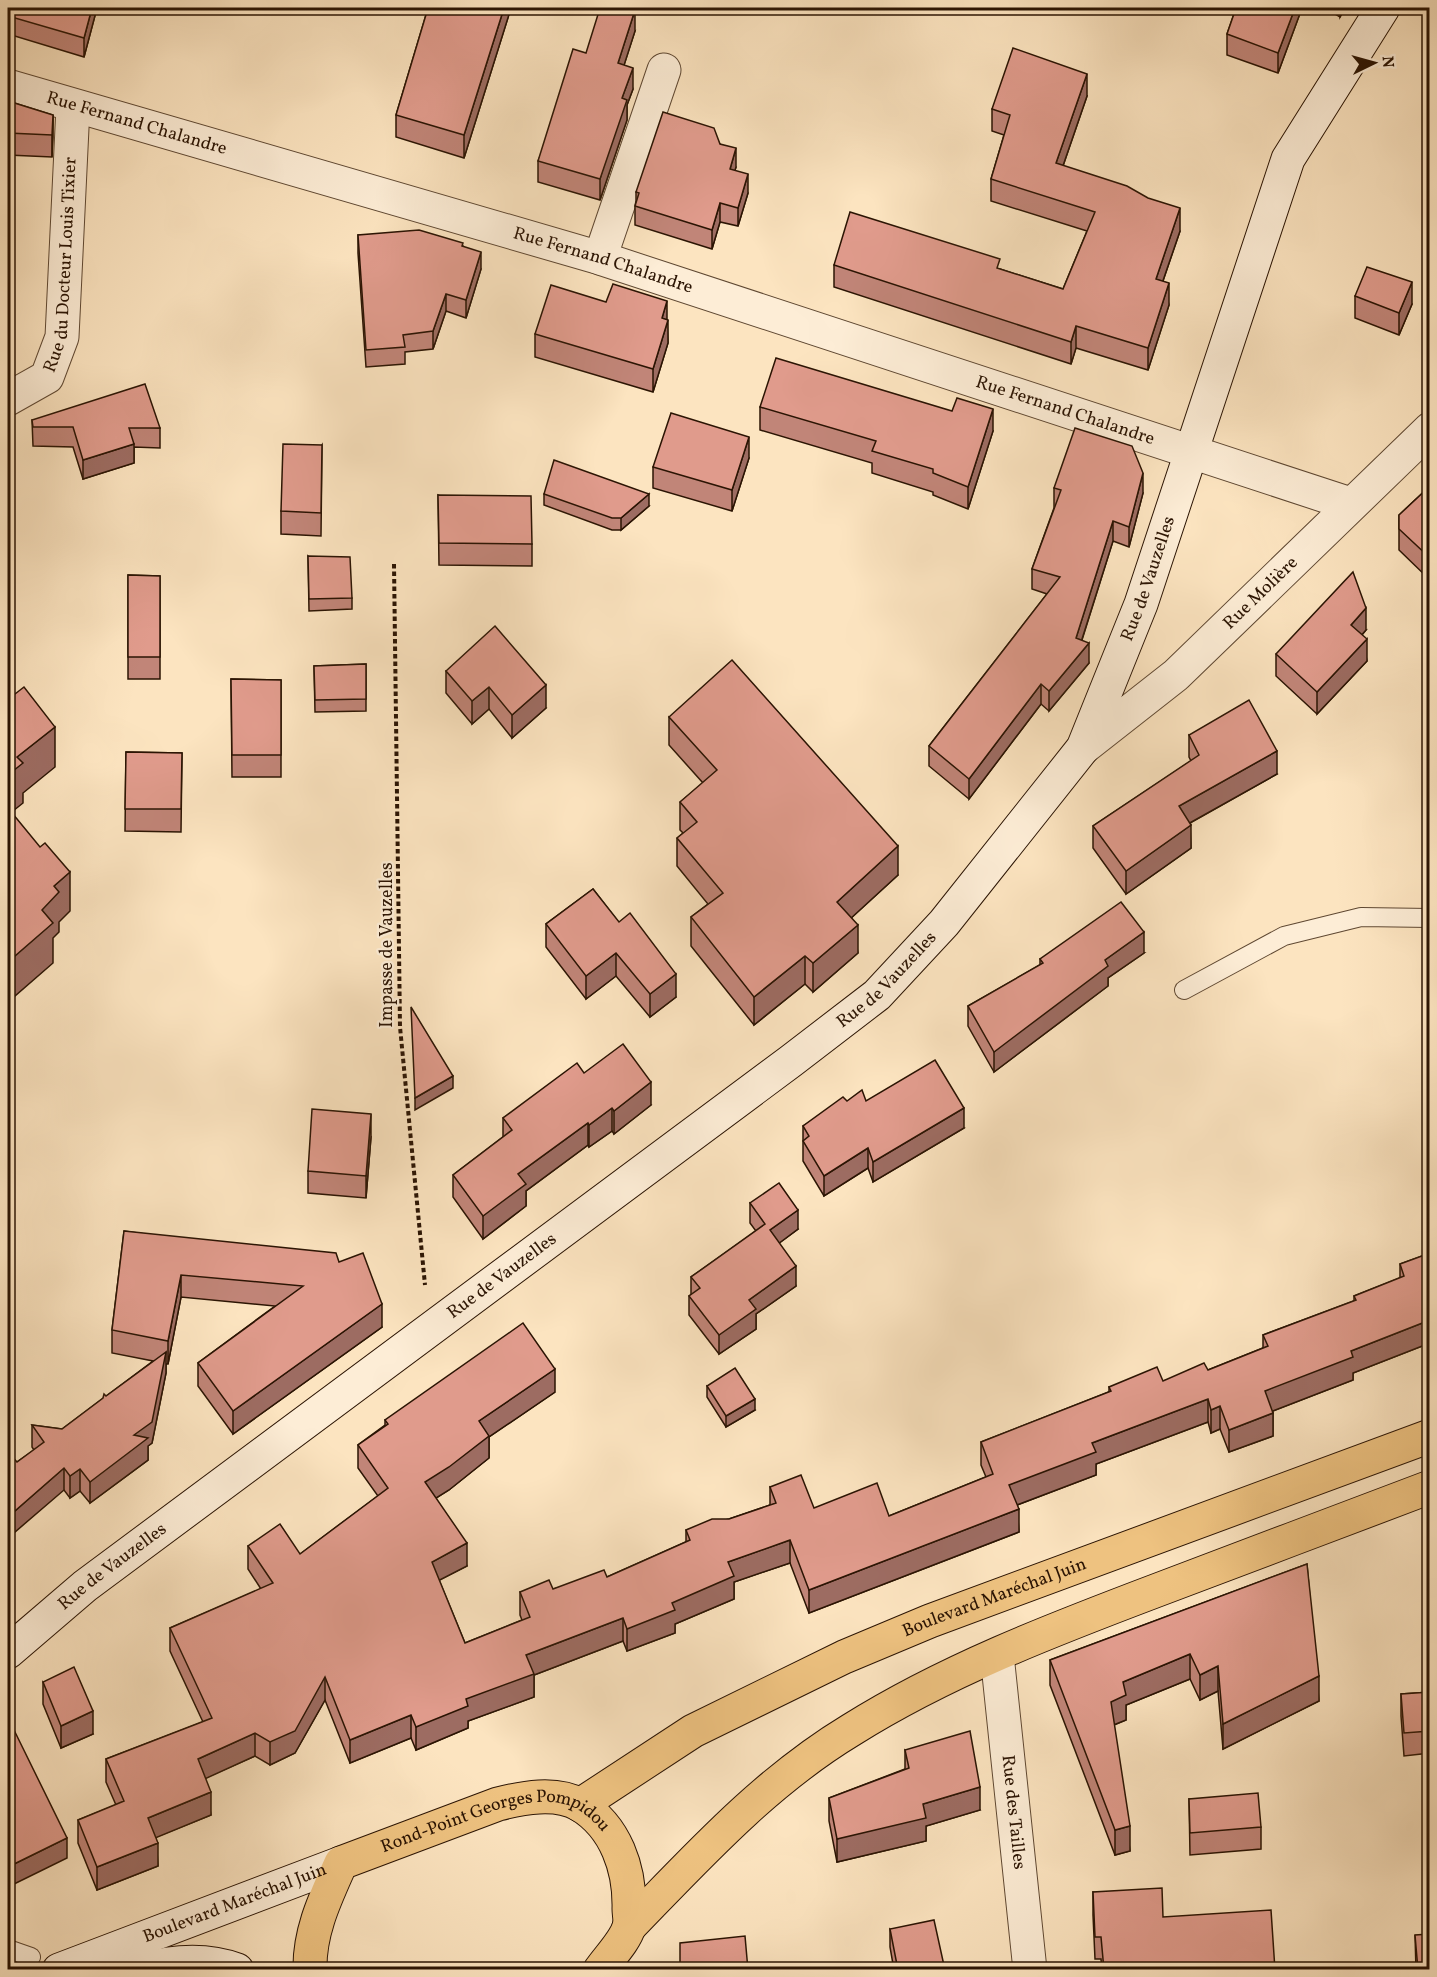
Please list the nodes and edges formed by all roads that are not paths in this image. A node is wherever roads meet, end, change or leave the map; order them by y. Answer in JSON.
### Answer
{"nodes":[{"id":1,"x":1383,"y":8,"type":"edge"},
{"id":2,"x":664,"y":70,"type":"dead end"},
{"id":3,"x":8,"y":86,"type":"edge"},
{"id":4,"x":73,"y":107,"type":"junction"},
{"id":5,"x":600,"y":258,"type":"junction"},
{"id":6,"x":8,"y":399,"type":"edge"},
{"id":7,"x":1430,"y":429,"type":"edge"},
{"id":8,"x":1191,"y":453,"type":"junction"},
{"id":9,"x":1350,"y":504,"type":"junction"},
{"id":10,"x":1083,"y":748,"type":"junction"},
{"id":11,"x":1430,"y":918,"type":"edge"},
{"id":12,"x":1184,"y":990,"type":"dead end"},
{"id":13,"x":1430,"y":1436,"type":"edge"},
{"id":14,"x":1430,"y":1487,"type":"edge"},
{"id":15,"x":8,"y":1652,"type":"edge"},
{"id":16,"x":997,"y":1655,"type":"junction"},
{"id":17,"x":579,"y":1805,"type":"junction"},
{"id":18,"x":341,"y":1863,"type":"junction"},
{"id":19,"x":629,"y":1927,"type":"junction"},
{"id":20,"x":8,"y":1950,"type":"edge"},
{"id":21,"x":45,"y":1963,"type":"edge"},
{"id":22,"x":141,"y":1970,"type":"edge"},
{"id":23,"x":237,"y":1970,"type":"edge"},
{"id":24,"x":310,"y":1970,"type":"edge"},
{"id":25,"x":600,"y":1970,"type":"edge"},
{"id":26,"x":1030,"y":1970,"type":"edge"}],
"edges":[{"from":1,"to":8,"type":"street","name":"Rue de Vauzelles"},
{"from":2,"to":5,"type":"street"},
{"from":3,"to":4,"type":"street","name":"Rue Fernand Chalandre"},
{"from":4,"to":5,"type":"street","name":"Rue Fernand Chalandre"},
{"from":4,"to":6,"type":"street","name":"Rue du Docteur Louis Tixier"},
{"from":5,"to":8,"type":"street","name":"Rue Fernand Chalandre"},
{"from":7,"to":9,"type":"street","name":"Rue Molière"},
{"from":8,"to":9,"type":"street","name":"Rue Fernand Chalandre"},
{"from":8,"to":10,"type":"street","name":"Rue de Vauzelles"},
{"from":9,"to":10,"type":"street","name":"Rue Molière"},
{"from":10,"to":15,"type":"street","name":"Rue de Vauzelles"},
{"from":11,"to":12,"type":"lane"},
{"from":13,"to":17,"type":"main road","name":"Boulevard Maréchal Juin"},
{"from":14,"to":16,"type":"main road"},
{"from":16,"to":19,"type":"main road"},
{"from":16,"to":26,"type":"street","name":"Rue des Tailles"},
{"from":17,"to":18,"type":"main road","name":"Rond-Point Georges Pompidou"},
{"from":17,"to":19,"type":"main road","name":"Rond-Point Georges Pompidou"},
{"from":18,"to":21,"type":"street","name":"Boulevard Maréchal Juin"},
{"from":18,"to":24,"type":"main road"},
{"from":19,"to":25,"type":"main road"},
{"from":20,"to":21,"type":"lane"},
{"from":22,"to":23,"type":"street","name":"Boulevard Maréchal Juin"}]}
